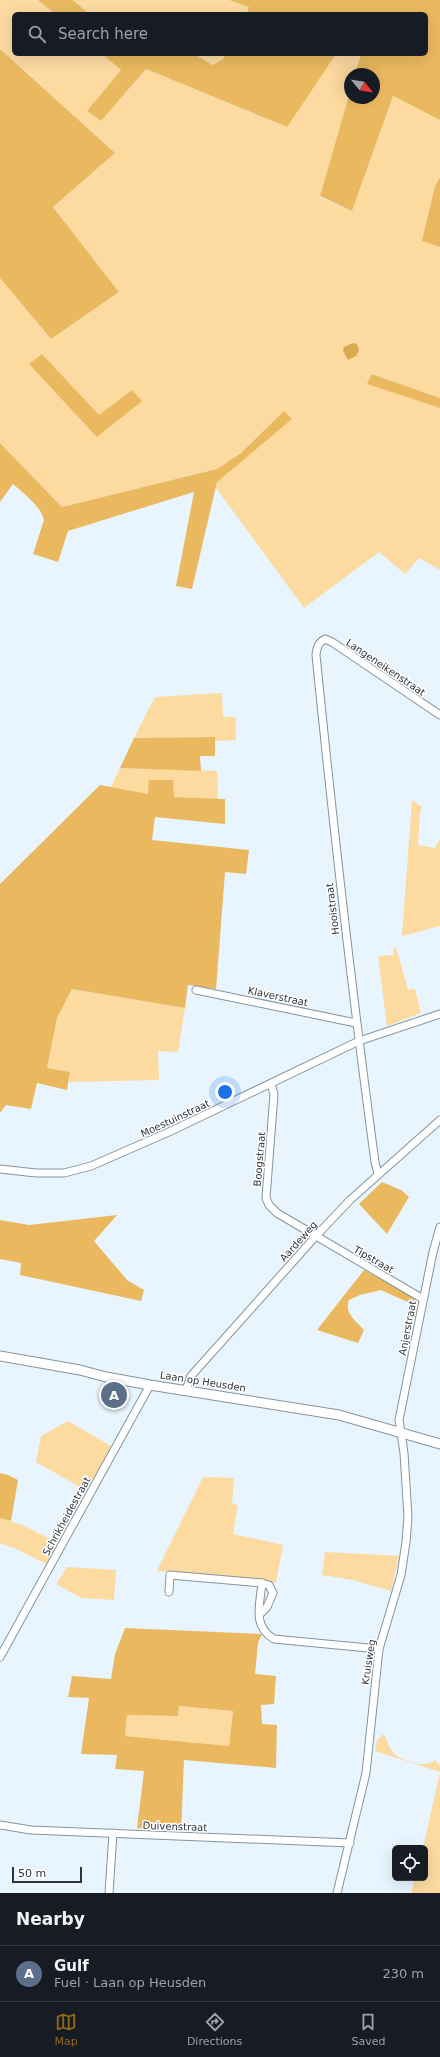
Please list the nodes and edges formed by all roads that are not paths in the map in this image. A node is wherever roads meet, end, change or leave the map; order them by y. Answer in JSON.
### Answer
{"nodes":[{"id":1,"x":320,"y":642,"type":"joint"},
{"id":2,"x":440,"y":715,"type":"edge"},
{"id":3,"x":196,"y":990,"type":"dead end"},
{"id":4,"x":440,"y":1014,"type":"edge"},
{"id":5,"x":356,"y":1023,"type":"junction"},
{"id":6,"x":359,"y":1041,"type":"junction"},
{"id":7,"x":271,"y":1084,"type":"junction"},
{"id":8,"x":440,"y":1120,"type":"edge"},
{"id":9,"x":0,"y":1169,"type":"edge"},
{"id":10,"x":378,"y":1174,"type":"junction"},
{"id":11,"x":440,"y":1227,"type":"edge"},
{"id":12,"x":315,"y":1237,"type":"junction"},
{"id":13,"x":423,"y":1299,"type":"junction"},
{"id":14,"x":0,"y":1356,"type":"edge"},
{"id":15,"x":150,"y":1385,"type":"junction"},
{"id":16,"x":186,"y":1390,"type":"junction"},
{"id":17,"x":401,"y":1434,"type":"junction"},
{"id":18,"x":440,"y":1444,"type":"edge"},
{"id":19,"x":262,"y":1583,"type":"junction"},
{"id":20,"x":169,"y":1592,"type":"dead end"},
{"id":21,"x":260,"y":1614,"type":"junction"},
{"id":22,"x":379,"y":1650,"type":"junction"},
{"id":23,"x":0,"y":1658,"type":"edge"},
{"id":24,"x":0,"y":1825,"type":"edge"},
{"id":25,"x":113,"y":1833,"type":"junction"},
{"id":26,"x":350,"y":1843,"type":"junction"},
{"id":27,"x":109,"y":1893,"type":"edge"},
{"id":28,"x":337,"y":1893,"type":"edge"}],
"edges":[{"from":1,"to":2,"type":"street","name":"Langeneikenstraat"},
{"from":1,"to":5,"type":"street","name":"Hooistraat"},
{"from":3,"to":5,"type":"street","name":"Klaverstraat"},
{"from":4,"to":6,"type":"street","name":"Moestuinstraat"},
{"from":5,"to":6,"type":"street","name":"Hooistraat"},
{"from":6,"to":7,"type":"street","name":"Moestuinstraat"},
{"from":6,"to":10,"type":"street","name":"Hooistraat"},
{"from":7,"to":9,"type":"street","name":"Moestuinstraat"},
{"from":7,"to":12,"type":"street","name":"Boogstraat"},
{"from":8,"to":10,"type":"street","name":"Aardeweg"},
{"from":10,"to":12,"type":"street","name":"Aardeweg"},
{"from":11,"to":13,"type":"street","name":"Anjerstraat"},
{"from":12,"to":13,"type":"street","name":"Tipstraat"},
{"from":12,"to":16,"type":"street","name":"Aardeweg"},
{"from":13,"to":17,"type":"street","name":"Anjerstraat"},
{"from":14,"to":15,"type":"street","name":"Laan op Heusden"},
{"from":15,"to":16,"type":"street","name":"Laan op Heusden"},
{"from":15,"to":23,"type":"street","name":"Schrikheidestraat"},
{"from":16,"to":17,"type":"street","name":"Laan op Heusden"},
{"from":17,"to":18,"type":"street","name":"Laan op Heusden"},
{"from":17,"to":22,"type":"street","name":"Kruisweg"},
{"from":19,"to":20,"type":"street"},
{"from":19,"to":21,"type":"street"},
{"from":19,"to":21,"type":"street"},
{"from":21,"to":22,"type":"street"},
{"from":22,"to":26,"type":"street","name":"Kruisweg"},
{"from":24,"to":25,"type":"street","name":"Duivenstraat"},
{"from":25,"to":26,"type":"street","name":"Duivenstraat"},
{"from":25,"to":27,"type":"street"},
{"from":26,"to":28,"type":"street","name":"Kruisweg"}]}
